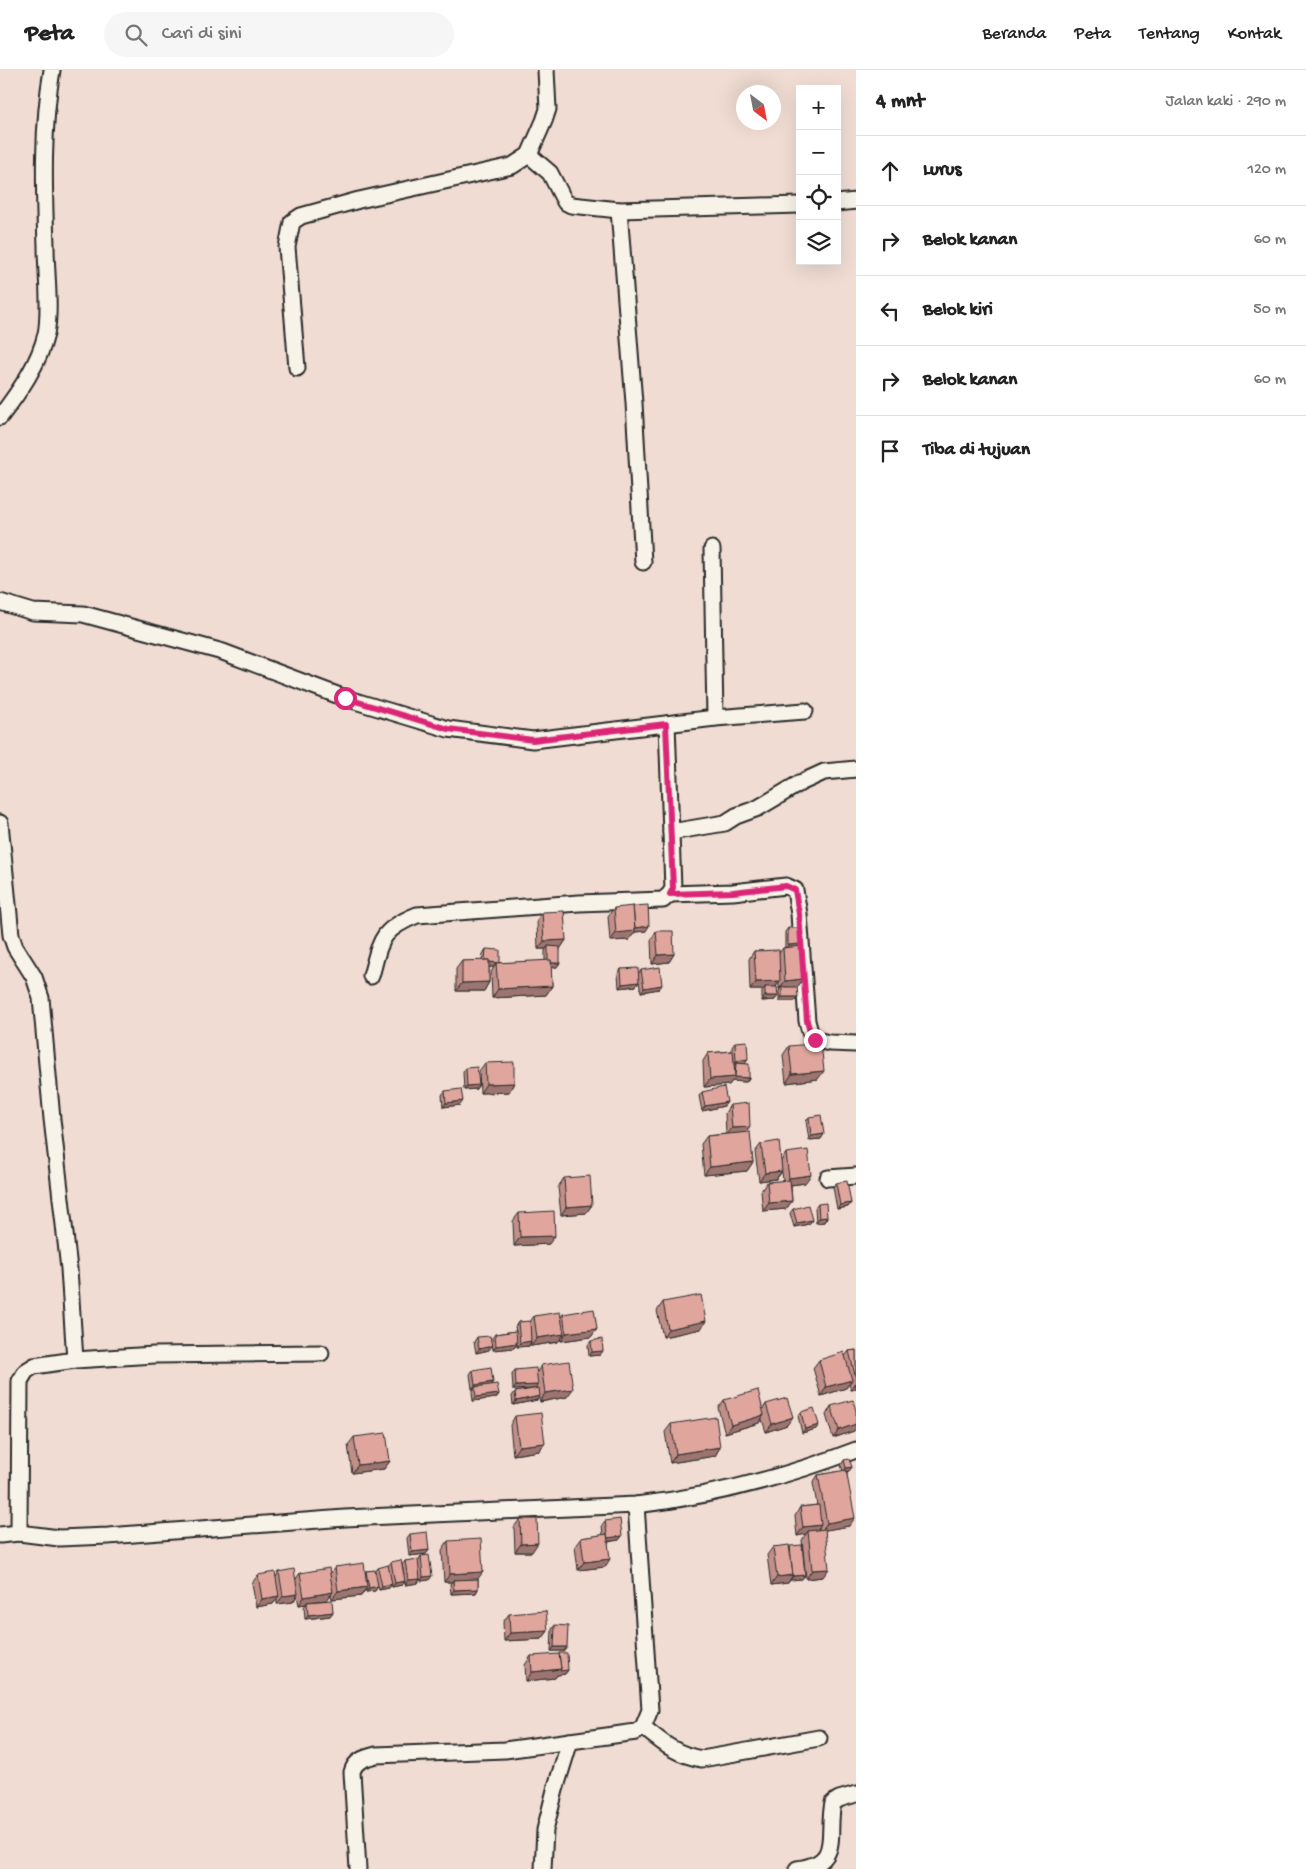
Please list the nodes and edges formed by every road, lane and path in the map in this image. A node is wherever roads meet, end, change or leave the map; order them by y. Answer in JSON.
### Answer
{"nodes":[{"id":1,"x":52,"y":70,"type":"edge"},
{"id":2,"x":546,"y":70,"type":"edge"},
{"id":3,"x":529,"y":155,"type":"junction"},
{"id":4,"x":856,"y":201,"type":"edge"},
{"id":5,"x":841,"y":203,"type":"edge"},
{"id":6,"x":796,"y":205,"type":"edge"},
{"id":7,"x":619,"y":210,"type":"junction"},
{"id":8,"x":297,"y":368,"type":"dead end"},
{"id":9,"x":0,"y":417,"type":"edge"},
{"id":10,"x":712,"y":549,"type":"dead end"},
{"id":11,"x":643,"y":562,"type":"dead end"},
{"id":12,"x":0,"y":602,"type":"edge"},
{"id":13,"x":805,"y":711,"type":"dead end"},
{"id":14,"x":715,"y":718,"type":"junction"},
{"id":15,"x":666,"y":724,"type":"junction"},
{"id":16,"x":856,"y":769,"type":"edge"},
{"id":17,"x":0,"y":823,"type":"edge"},
{"id":18,"x":671,"y":832,"type":"junction"},
{"id":19,"x":670,"y":894,"type":"junction"},
{"id":20,"x":371,"y":976,"type":"dead end"},
{"id":21,"x":856,"y":1044,"type":"edge"},
{"id":22,"x":856,"y":1176,"type":"edge"},
{"id":23,"x":828,"y":1178,"type":"dead end"},
{"id":24,"x":321,"y":1353,"type":"dead end"},
{"id":25,"x":75,"y":1360,"type":"junction"},
{"id":26,"x":856,"y":1450,"type":"edge"},
{"id":27,"x":636,"y":1505,"type":"junction"},
{"id":28,"x":19,"y":1534,"type":"junction"},
{"id":29,"x":0,"y":1535,"type":"edge"},
{"id":30,"x":643,"y":1727,"type":"junction"},
{"id":31,"x":819,"y":1738,"type":"dead end"},
{"id":32,"x":570,"y":1741,"type":"junction"},
{"id":33,"x":856,"y":1794,"type":"edge"},
{"id":34,"x":358,"y":1869,"type":"edge"},
{"id":35,"x":543,"y":1869,"type":"edge"},
{"id":36,"x":797,"y":1869,"type":"edge"}],
"edges":[{"from":1,"to":9,"type":"street"},
{"from":2,"to":3,"type":"street"},
{"from":3,"to":7,"type":"street"},
{"from":3,"to":8,"type":"street"},
{"from":4,"to":5,"type":"street"},
{"from":6,"to":7,"type":"street"},
{"from":7,"to":11,"type":"street"},
{"from":10,"to":14,"type":"street"},
{"from":12,"to":15,"type":"street"},
{"from":13,"to":14,"type":"street"},
{"from":14,"to":15,"type":"street"},
{"from":15,"to":18,"type":"street"},
{"from":16,"to":18,"type":"street"},
{"from":17,"to":25,"type":"street"},
{"from":18,"to":19,"type":"street"},
{"from":19,"to":20,"type":"street"},
{"from":19,"to":21,"type":"street"},
{"from":22,"to":23,"type":"street"},
{"from":24,"to":25,"type":"street"},
{"from":25,"to":28,"type":"street"},
{"from":26,"to":27,"type":"street"},
{"from":27,"to":28,"type":"street"},
{"from":27,"to":30,"type":"street"},
{"from":28,"to":29,"type":"street"},
{"from":30,"to":31,"type":"street"},
{"from":30,"to":32,"type":"street"},
{"from":32,"to":34,"type":"street"},
{"from":32,"to":35,"type":"street"},
{"from":33,"to":36,"type":"street"}]}
